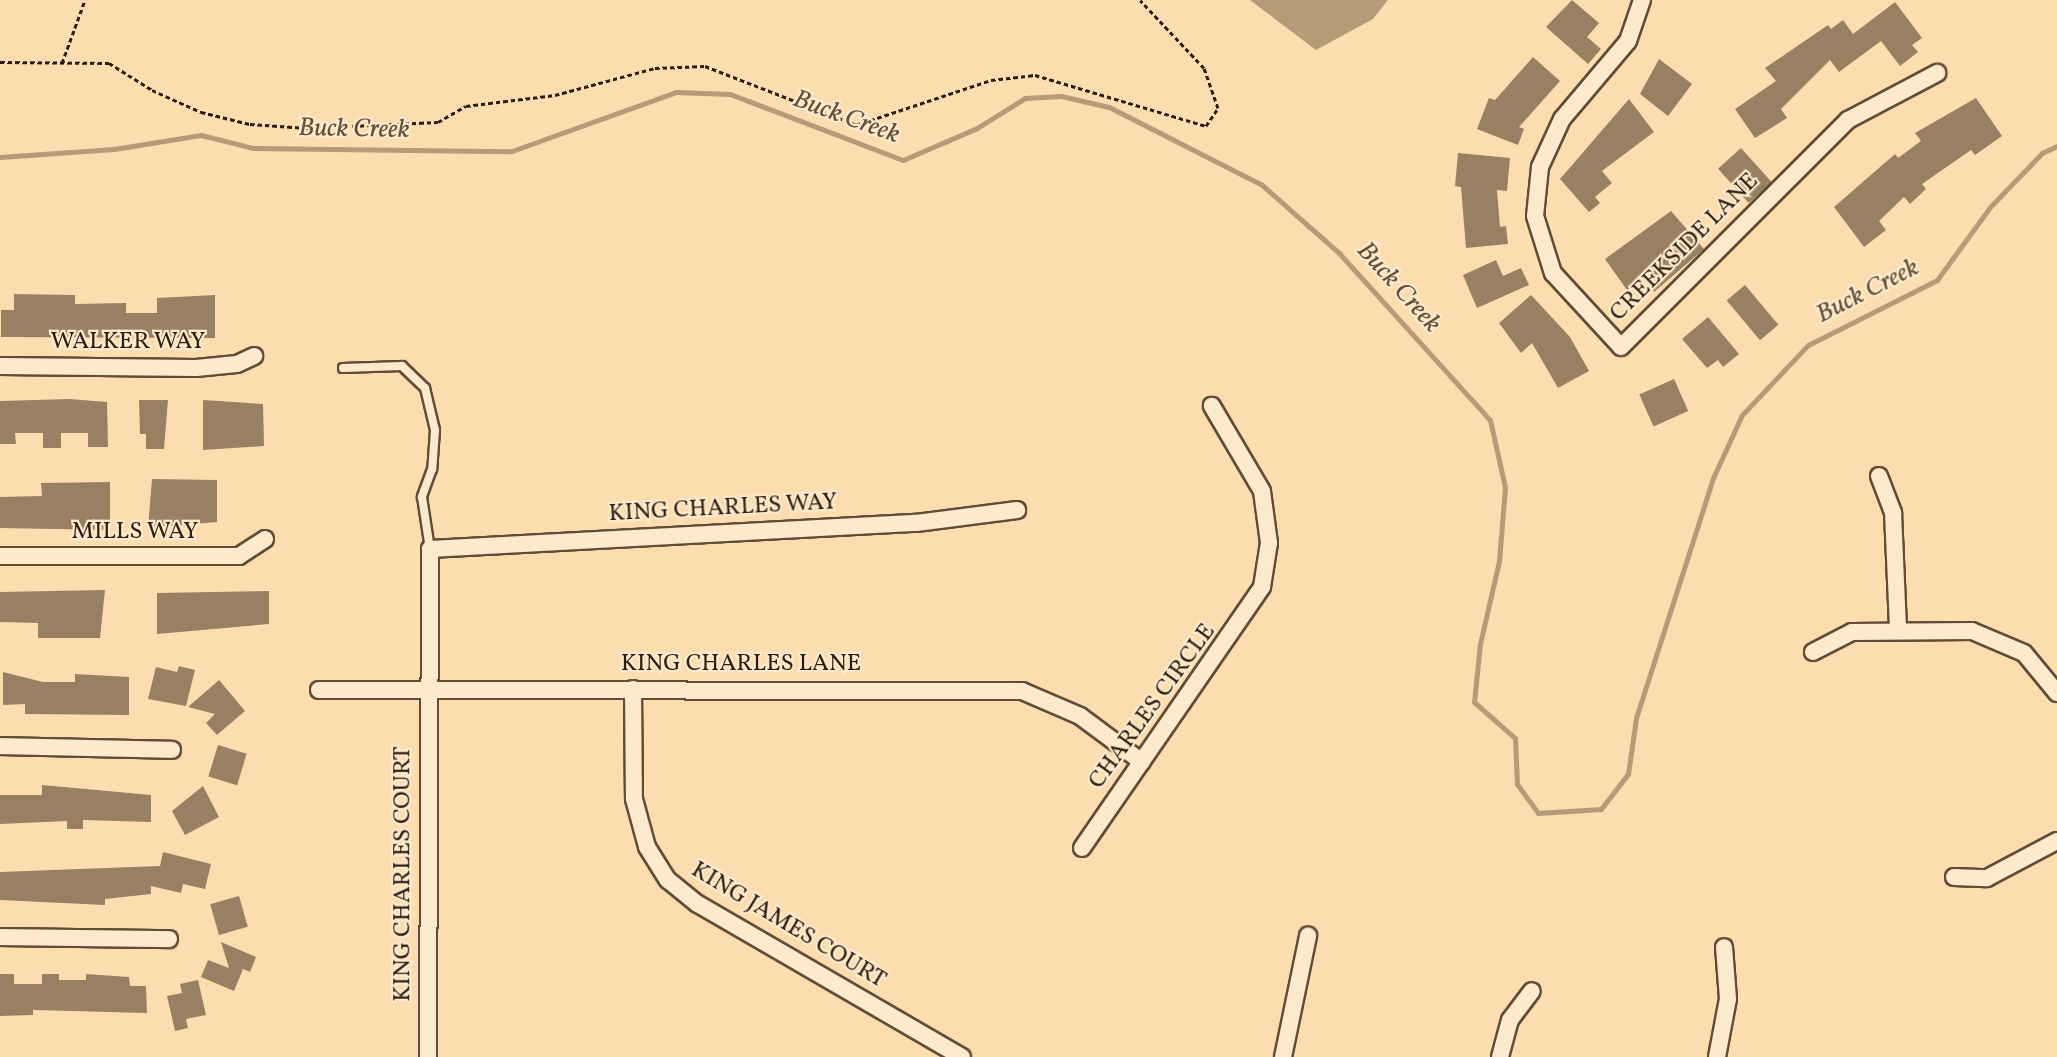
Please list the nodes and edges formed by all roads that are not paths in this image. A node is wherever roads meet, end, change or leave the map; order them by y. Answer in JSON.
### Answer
{"nodes":[{"id":1,"x":1642,"y":0,"type":"edge"},
{"id":2,"x":1937,"y":73,"type":"dead end"},
{"id":3,"x":254,"y":356,"type":"dead end"},
{"id":4,"x":0,"y":366,"type":"edge"},
{"id":5,"x":343,"y":368,"type":"dead end"},
{"id":6,"x":1212,"y":406,"type":"dead end"},
{"id":7,"x":1879,"y":476,"type":"dead end"},
{"id":8,"x":1017,"y":510,"type":"dead end"},
{"id":9,"x":265,"y":540,"type":"dead end"},
{"id":10,"x":430,"y":549,"type":"junction"},
{"id":11,"x":0,"y":556,"type":"edge"},
{"id":12,"x":1898,"y":629,"type":"junction"},
{"id":13,"x":1813,"y":652,"type":"dead end"},
{"id":14,"x":633,"y":689,"type":"junction"},
{"id":15,"x":319,"y":690,"type":"dead end"},
{"id":16,"x":428,"y":690,"type":"junction"},
{"id":17,"x":2057,"y":693,"type":"edge"},
{"id":18,"x":0,"y":746,"type":"edge"},
{"id":19,"x":172,"y":750,"type":"dead end"},
{"id":20,"x":1142,"y":762,"type":"junction"},
{"id":21,"x":2057,"y":841,"type":"edge"},
{"id":22,"x":1082,"y":848,"type":"dead end"},
{"id":23,"x":1954,"y":877,"type":"dead end"},
{"id":24,"x":1308,"y":936,"type":"dead end"},
{"id":25,"x":0,"y":937,"type":"edge"},
{"id":26,"x":169,"y":939,"type":"dead end"},
{"id":27,"x":1725,"y":947,"type":"dead end"},
{"id":28,"x":1532,"y":991,"type":"dead end"},
{"id":29,"x":428,"y":1057,"type":"edge"},
{"id":30,"x":962,"y":1057,"type":"edge"},
{"id":31,"x":1283,"y":1057,"type":"edge"},
{"id":32,"x":1500,"y":1057,"type":"edge"},
{"id":33,"x":1717,"y":1057,"type":"edge"}],
"edges":[{"from":1,"to":2,"type":"street","name":"CREEKSIDE LANE"},
{"from":3,"to":4,"type":"street","name":"WALKER WAY"},
{"from":5,"to":10,"type":"lane"},
{"from":6,"to":20,"type":"street","name":"CHARLES CIRCLE"},
{"from":7,"to":12,"type":"street"},
{"from":8,"to":10,"type":"street","name":"KING CHARLES WAY"},
{"from":9,"to":11,"type":"street","name":"MILLS WAY"},
{"from":10,"to":16,"type":"street","name":"KING CHARLES COURT"},
{"from":12,"to":13,"type":"street"},
{"from":12,"to":17,"type":"street"},
{"from":14,"to":16,"type":"street","name":"KING CHARLES LANE"},
{"from":14,"to":20,"type":"street","name":"KING CHARLES LANE"},
{"from":14,"to":30,"type":"street","name":"KING JAMES COURT"},
{"from":15,"to":16,"type":"street","name":"KING CHARLES LANE"},
{"from":16,"to":29,"type":"street","name":"KING CHARLES COURT"},
{"from":18,"to":19,"type":"street"},
{"from":20,"to":22,"type":"street","name":"CHARLES CIRCLE"},
{"from":21,"to":23,"type":"street"},
{"from":24,"to":31,"type":"street"},
{"from":25,"to":26,"type":"street"},
{"from":27,"to":33,"type":"street"},
{"from":28,"to":32,"type":"street"}]}
